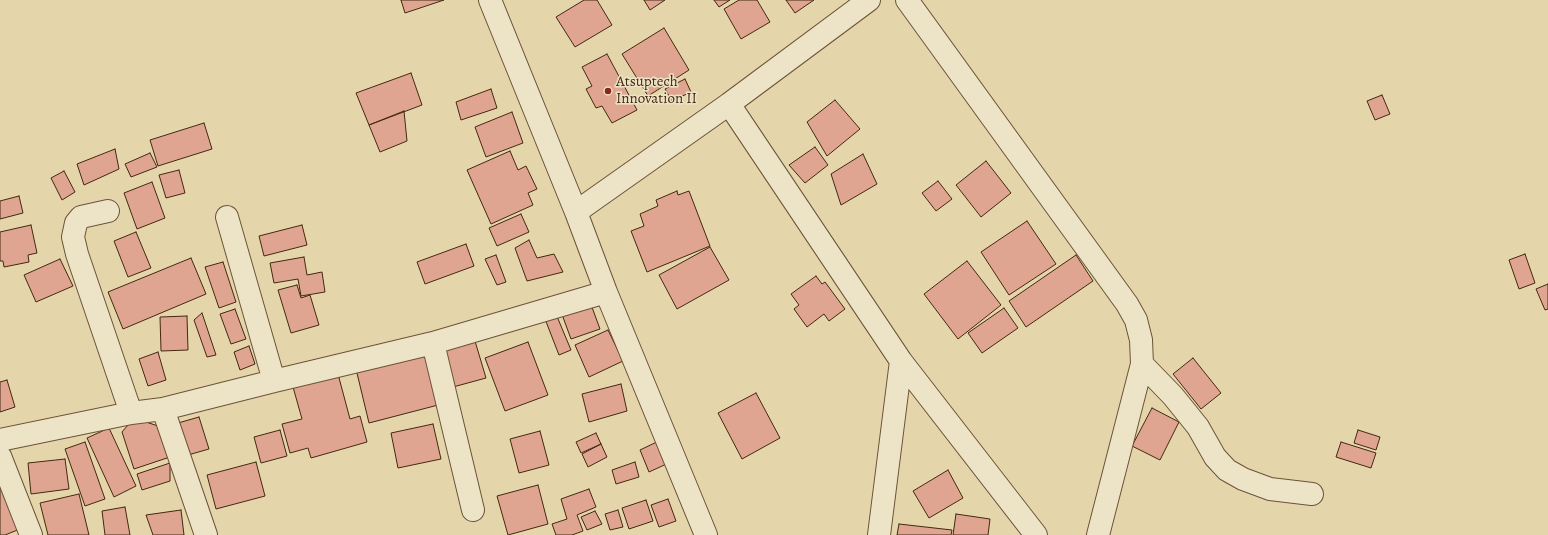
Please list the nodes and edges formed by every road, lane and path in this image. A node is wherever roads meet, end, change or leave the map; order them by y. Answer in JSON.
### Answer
{"nodes":[{"id":1,"x":869,"y":0,"type":"edge"},
{"id":2,"x":907,"y":0,"type":"edge"},
{"id":3,"x":496,"y":3,"type":"edge"},
{"id":4,"x":729,"y":104,"type":"junction"},
{"id":5,"x":108,"y":211,"type":"dead end"},
{"id":6,"x":576,"y":212,"type":"junction"},
{"id":7,"x":228,"y":217,"type":"dead end"},
{"id":8,"x":606,"y":292,"type":"junction"},
{"id":9,"x":433,"y":343,"type":"junction"},
{"id":10,"x":902,"y":361,"type":"junction"},
{"id":11,"x":1142,"y":364,"type":"junction"},
{"id":12,"x":274,"y":381,"type":"junction"},
{"id":13,"x":163,"y":409,"type":"junction"},
{"id":14,"x":131,"y":413,"type":"junction"},
{"id":15,"x":0,"y":440,"type":"edge"},
{"id":16,"x":0,"y":456,"type":"edge"},
{"id":17,"x":1312,"y":494,"type":"dead end"},
{"id":18,"x":473,"y":510,"type":"dead end"},
{"id":19,"x":31,"y":535,"type":"edge"},
{"id":20,"x":206,"y":535,"type":"edge"},
{"id":21,"x":706,"y":535,"type":"edge"},
{"id":22,"x":879,"y":535,"type":"edge"},
{"id":23,"x":1036,"y":535,"type":"edge"},
{"id":24,"x":1098,"y":535,"type":"edge"}],
"edges":[{"from":1,"to":4,"type":"street"},
{"from":2,"to":11,"type":"street"},
{"from":3,"to":6,"type":"street"},
{"from":4,"to":6,"type":"street"},
{"from":4,"to":10,"type":"street"},
{"from":5,"to":14,"type":"street"},
{"from":6,"to":8,"type":"street"},
{"from":7,"to":12,"type":"street"},
{"from":8,"to":9,"type":"street"},
{"from":8,"to":21,"type":"street"},
{"from":9,"to":12,"type":"street"},
{"from":9,"to":18,"type":"street"},
{"from":10,"to":22,"type":"street"},
{"from":10,"to":23,"type":"street"},
{"from":11,"to":17,"type":"street"},
{"from":11,"to":24,"type":"street"},
{"from":12,"to":13,"type":"street"},
{"from":13,"to":14,"type":"street"},
{"from":13,"to":20,"type":"street"},
{"from":14,"to":15,"type":"street"},
{"from":16,"to":19,"type":"street"}]}
